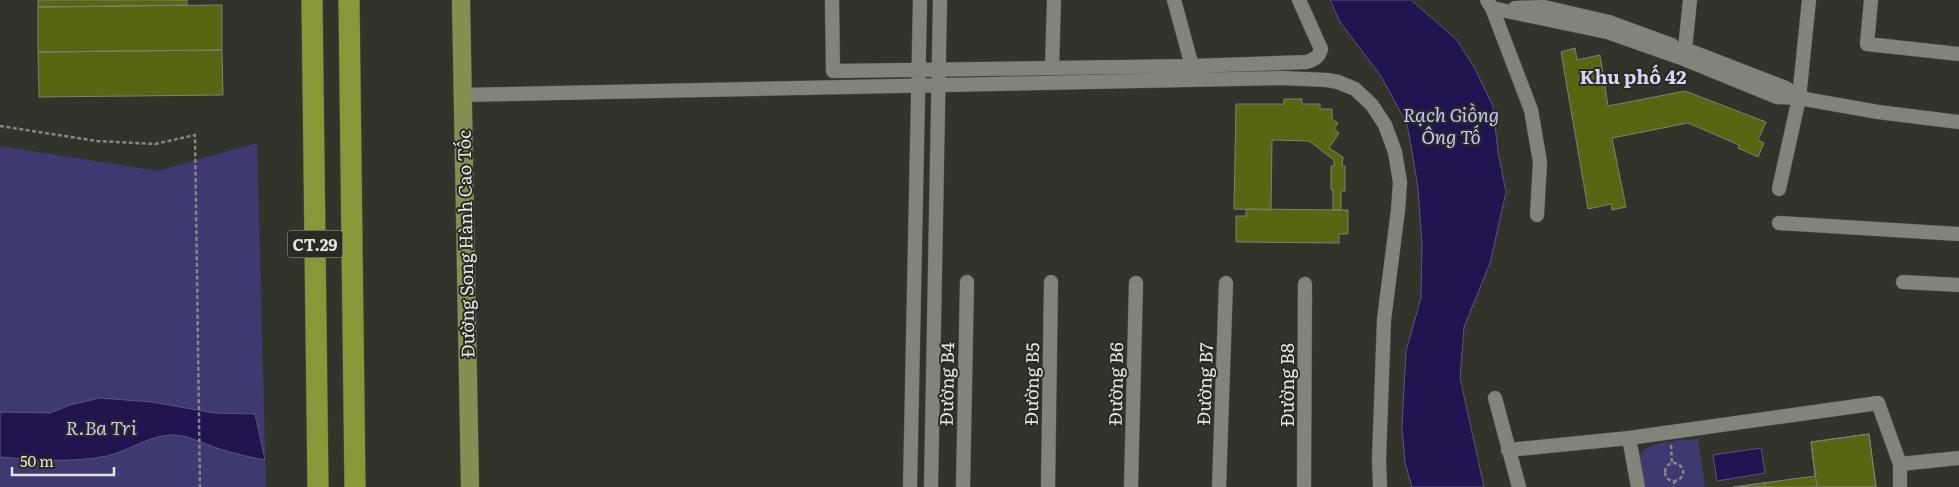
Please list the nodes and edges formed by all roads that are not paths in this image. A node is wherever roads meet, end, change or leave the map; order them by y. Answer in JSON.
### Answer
{"nodes":[{"id":1,"x":312,"y":0,"type":"edge"},
{"id":2,"x":349,"y":0,"type":"edge"},
{"id":3,"x":462,"y":0,"type":"edge"},
{"id":4,"x":832,"y":0,"type":"edge"},
{"id":5,"x":920,"y":0,"type":"edge"},
{"id":6,"x":940,"y":0,"type":"edge"},
{"id":7,"x":1054,"y":0,"type":"edge"},
{"id":8,"x":1174,"y":0,"type":"edge"},
{"id":9,"x":1299,"y":0,"type":"edge"},
{"id":10,"x":1690,"y":0,"type":"edge"},
{"id":11,"x":1809,"y":0,"type":"edge"},
{"id":12,"x":1871,"y":0,"type":"edge"},
{"id":13,"x":1489,"y":4,"type":"edge"},
{"id":14,"x":1685,"y":54,"type":"junction"},
{"id":15,"x":1959,"y":54,"type":"edge"},
{"id":16,"x":1192,"y":66,"type":"junction"},
{"id":17,"x":1052,"y":67,"type":"junction"},
{"id":18,"x":918,"y":70,"type":"junction"},
{"id":19,"x":940,"y":70,"type":"junction"},
{"id":20,"x":940,"y":84,"type":"junction"},
{"id":21,"x":918,"y":85,"type":"junction"},
{"id":22,"x":462,"y":95,"type":"junction"},
{"id":23,"x":1799,"y":98,"type":"junction"},
{"id":24,"x":1959,"y":122,"type":"edge"},
{"id":25,"x":1779,"y":189,"type":"dead end"},
{"id":26,"x":1537,"y":215,"type":"dead end"},
{"id":27,"x":1779,"y":223,"type":"dead end"},
{"id":28,"x":1959,"y":234,"type":"edge"},
{"id":29,"x":967,"y":282,"type":"dead end"},
{"id":30,"x":1051,"y":282,"type":"dead end"},
{"id":31,"x":1903,"y":282,"type":"dead end"},
{"id":32,"x":1136,"y":283,"type":"dead end"},
{"id":33,"x":1226,"y":283,"type":"dead end"},
{"id":34,"x":1305,"y":284,"type":"dead end"},
{"id":35,"x":1959,"y":285,"type":"edge"},
{"id":36,"x":1495,"y":398,"type":"dead end"},
{"id":37,"x":1629,"y":438,"type":"junction"},
{"id":38,"x":1508,"y":450,"type":"junction"},
{"id":39,"x":1959,"y":458,"type":"edge"},
{"id":40,"x":1900,"y":464,"type":"junction"},
{"id":41,"x":318,"y":487,"type":"edge"},
{"id":42,"x":355,"y":487,"type":"edge"},
{"id":43,"x":470,"y":487,"type":"edge"},
{"id":44,"x":910,"y":487,"type":"edge"},
{"id":45,"x":931,"y":487,"type":"edge"},
{"id":46,"x":963,"y":487,"type":"edge"},
{"id":47,"x":1048,"y":487,"type":"edge"},
{"id":48,"x":1131,"y":487,"type":"edge"},
{"id":49,"x":1219,"y":487,"type":"edge"},
{"id":50,"x":1304,"y":487,"type":"edge"},
{"id":51,"x":1380,"y":487,"type":"edge"},
{"id":52,"x":1519,"y":487,"type":"edge"},
{"id":53,"x":1638,"y":487,"type":"edge"},
{"id":54,"x":1900,"y":487,"type":"edge"}],
"edges":[{"from":1,"to":41,"type":"highway","number":"CT.29"},
{"from":2,"to":42,"type":"highway","number":"CT.29"},
{"from":3,"to":22,"type":"main road","name":"Đường Song Hành Cao Tốc"},
{"from":4,"to":18,"type":"street"},
{"from":5,"to":18,"type":"street"},
{"from":6,"to":19,"type":"street"},
{"from":7,"to":17,"type":"street"},
{"from":8,"to":16,"type":"street"},
{"from":9,"to":16,"type":"street"},
{"from":10,"to":14,"type":"street"},
{"from":11,"to":23,"type":"street"},
{"from":12,"to":15,"type":"street"},
{"from":13,"to":14,"type":"street"},
{"from":13,"to":26,"type":"street"},
{"from":14,"to":23,"type":"street"},
{"from":16,"to":17,"type":"street"},
{"from":17,"to":19,"type":"street"},
{"from":18,"to":19,"type":"street"},
{"from":18,"to":21,"type":"street"},
{"from":19,"to":20,"type":"street"},
{"from":20,"to":21,"type":"street"},
{"from":20,"to":45,"type":"street"},
{"from":20,"to":51,"type":"street"},
{"from":21,"to":22,"type":"street"},
{"from":21,"to":44,"type":"street"},
{"from":22,"to":43,"type":"main road","name":"Đường Song Hành Cao Tốc"},
{"from":23,"to":24,"type":"street"},
{"from":23,"to":25,"type":"street"},
{"from":27,"to":28,"type":"street"},
{"from":29,"to":46,"type":"street","name":"Đường B4"},
{"from":30,"to":47,"type":"street","name":"Đường B5"},
{"from":31,"to":35,"type":"street"},
{"from":32,"to":48,"type":"street","name":"Đường B6"},
{"from":33,"to":49,"type":"street","name":"Đường B7"},
{"from":34,"to":50,"type":"street","name":"Đường B8"},
{"from":36,"to":38,"type":"street"},
{"from":37,"to":38,"type":"street"},
{"from":37,"to":40,"type":"street"},
{"from":37,"to":53,"type":"street"},
{"from":38,"to":52,"type":"street"},
{"from":39,"to":40,"type":"street"},
{"from":40,"to":54,"type":"street"}]}
